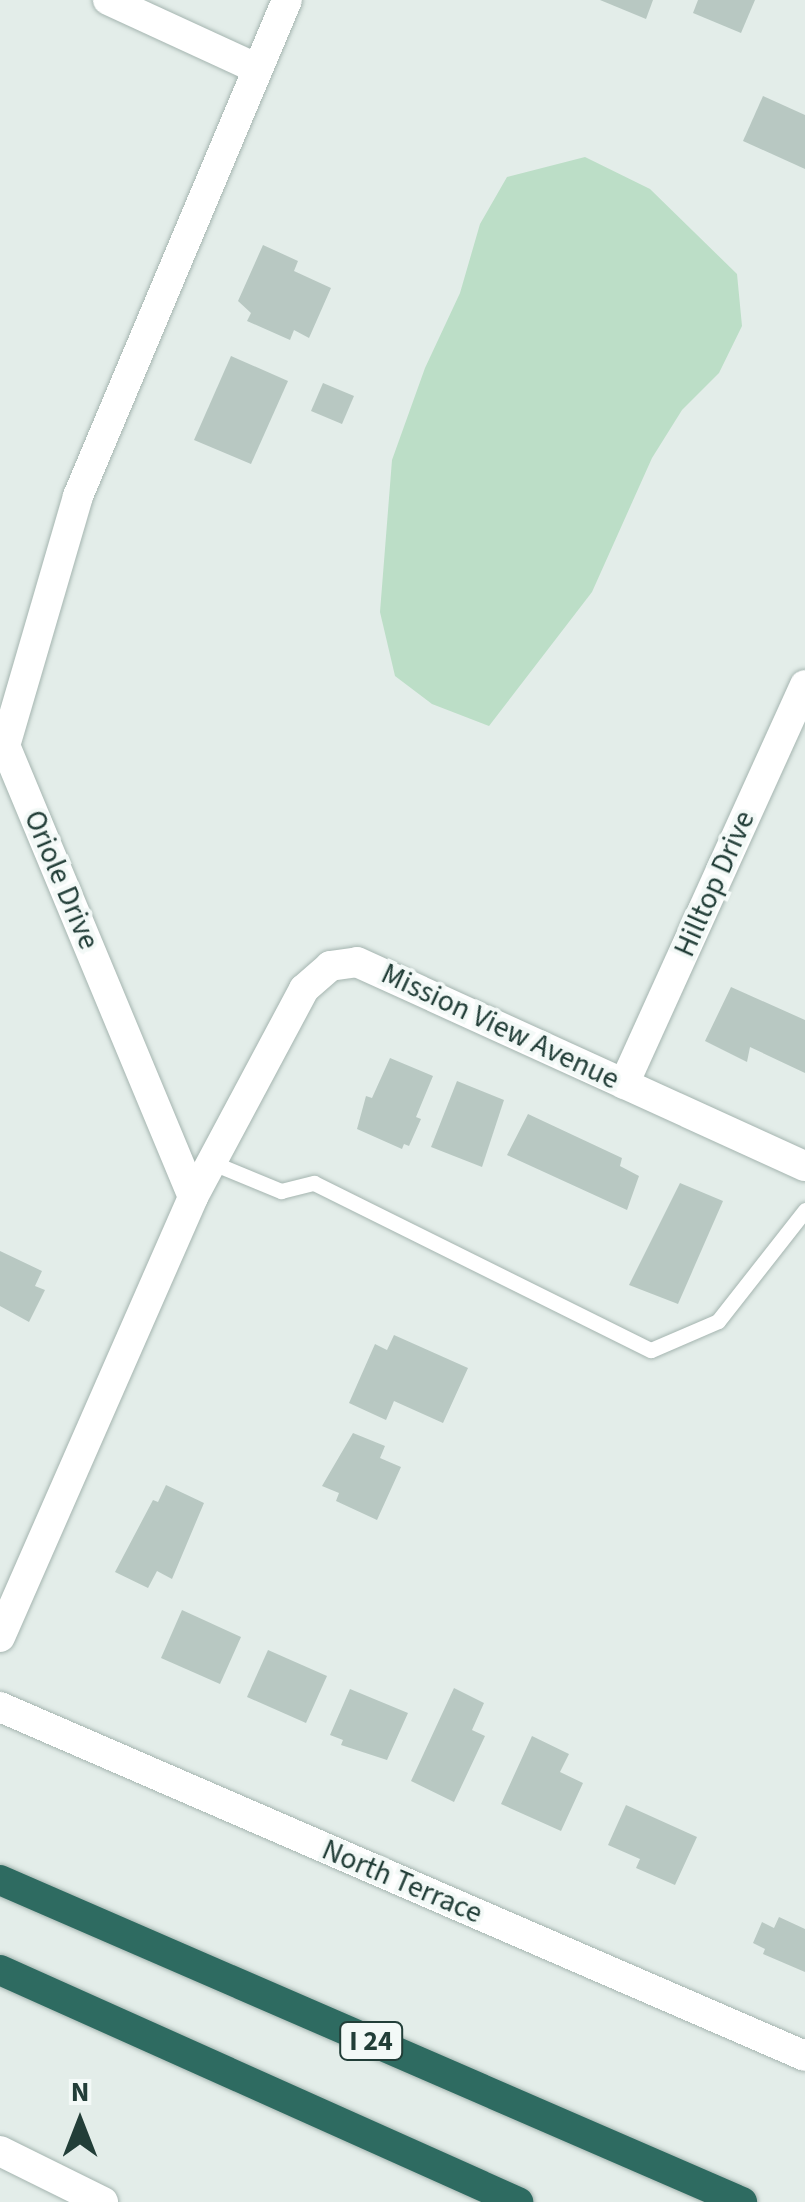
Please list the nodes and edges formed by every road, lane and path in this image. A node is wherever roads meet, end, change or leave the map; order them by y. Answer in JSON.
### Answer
{"nodes":[{"id":1,"x":108,"y":0,"type":"edge"},
{"id":2,"x":287,"y":0,"type":"edge"},
{"id":3,"x":256,"y":68,"type":"junction"},
{"id":4,"x":805,"y":685,"type":"edge"},
{"id":5,"x":2,"y":745,"type":"edge"},
{"id":6,"x":624,"y":1084,"type":"junction"},
{"id":7,"x":213,"y":1163,"type":"junction"},
{"id":8,"x":805,"y":1166,"type":"edge"},
{"id":9,"x":193,"y":1197,"type":"junction"},
{"id":10,"x":805,"y":1210,"type":"edge"},
{"id":11,"x":0,"y":1637,"type":"edge"},
{"id":12,"x":0,"y":1708,"type":"edge"},
{"id":13,"x":0,"y":1880,"type":"edge"},
{"id":14,"x":0,"y":1970,"type":"edge"},
{"id":15,"x":805,"y":2056,"type":"edge"},
{"id":16,"x":0,"y":2150,"type":"edge"},
{"id":17,"x":103,"y":2202,"type":"edge"},
{"id":18,"x":518,"y":2202,"type":"edge"},
{"id":19,"x":742,"y":2202,"type":"edge"}],
"edges":[{"from":1,"to":3,"type":"street"},
{"from":2,"to":3,"type":"street","name":"Oriole Drive"},
{"from":3,"to":5,"type":"street","name":"Oriole Drive"},
{"from":4,"to":6,"type":"street","name":"Hilltop Drive"},
{"from":5,"to":9,"type":"street","name":"Oriole Drive"},
{"from":6,"to":7,"type":"street","name":"Mission View Avenue"},
{"from":6,"to":8,"type":"street","name":"Mission View Avenue"},
{"from":7,"to":9,"type":"street","name":"Mission View Avenue"},
{"from":7,"to":10,"type":"lane"},
{"from":9,"to":11,"type":"street"},
{"from":12,"to":15,"type":"street","name":"North Terrace"},
{"from":13,"to":19,"type":"highway","number":"I 24"},
{"from":14,"to":18,"type":"highway"},
{"from":16,"to":17,"type":"street"}]}
